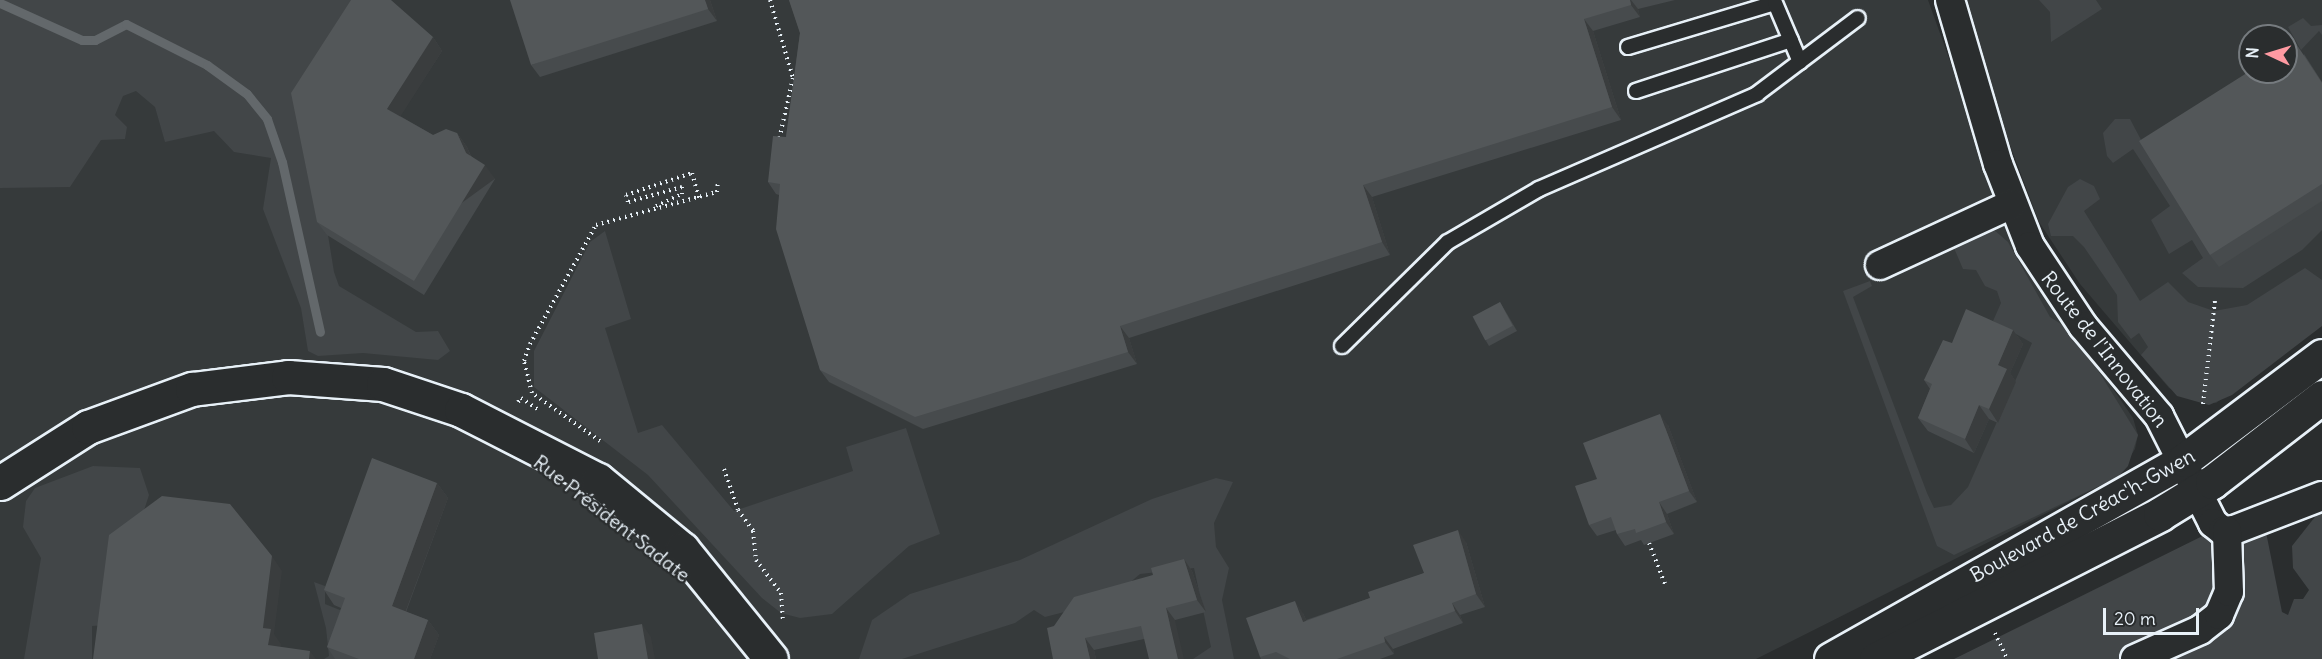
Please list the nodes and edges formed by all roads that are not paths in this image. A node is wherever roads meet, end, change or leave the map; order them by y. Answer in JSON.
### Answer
{"nodes":[{"id":1,"x":1950,"y":0,"type":"edge"},
{"id":2,"x":1858,"y":18,"type":"dead end"},
{"id":3,"x":1791,"y":40,"type":"junction"},
{"id":4,"x":1628,"y":47,"type":"dead end"},
{"id":5,"x":1800,"y":62,"type":"junction"},
{"id":6,"x":1636,"y":91,"type":"dead end"},
{"id":7,"x":2012,"y":204,"type":"junction"},
{"id":8,"x":1880,"y":265,"type":"dead end"},
{"id":9,"x":1342,"y":346,"type":"dead end"},
{"id":10,"x":2322,"y":356,"type":"edge"},
{"id":11,"x":2322,"y":398,"type":"edge"},
{"id":12,"x":2184,"y":460,"type":"junction"},
{"id":13,"x":0,"y":483,"type":"edge"},
{"id":14,"x":2198,"y":492,"type":"junction"},
{"id":15,"x":2322,"y":496,"type":"edge"},
{"id":16,"x":2227,"y":531,"type":"junction"},
{"id":17,"x":2147,"y":654,"type":"edge"},
{"id":18,"x":771,"y":659,"type":"edge"},
{"id":19,"x":1832,"y":659,"type":"edge"},
{"id":20,"x":1876,"y":659,"type":"edge"}],
"edges":[{"from":1,"to":7,"type":"street","name":"Route de l'Innovation"},
{"from":2,"to":5,"type":"lane"},
{"from":3,"to":4,"type":"lane"},
{"from":3,"to":5,"type":"lane"},
{"from":3,"to":6,"type":"lane"},
{"from":5,"to":9,"type":"lane"},
{"from":7,"to":8,"type":"street"},
{"from":7,"to":12,"type":"street","name":"Route de l'Innovation"},
{"from":10,"to":12,"type":"street","name":"Boulevard de Créac'h-Gwen"},
{"from":11,"to":14,"type":"street","name":"Boulevard de Créac'h-Gwen"},
{"from":12,"to":14,"type":"street","name":"Route de l'Innovation"},
{"from":12,"to":19,"type":"street","name":"Boulevard de Créac'h-Gwen"},
{"from":13,"to":18,"type":"street","name":"Rue Président Sadate"},
{"from":14,"to":16,"type":"street","name":"Route de l'Innovation"},
{"from":14,"to":20,"type":"street","name":"Boulevard de Créac'h-Gwen"},
{"from":15,"to":16,"type":"street"},
{"from":16,"to":17,"type":"street"}]}
